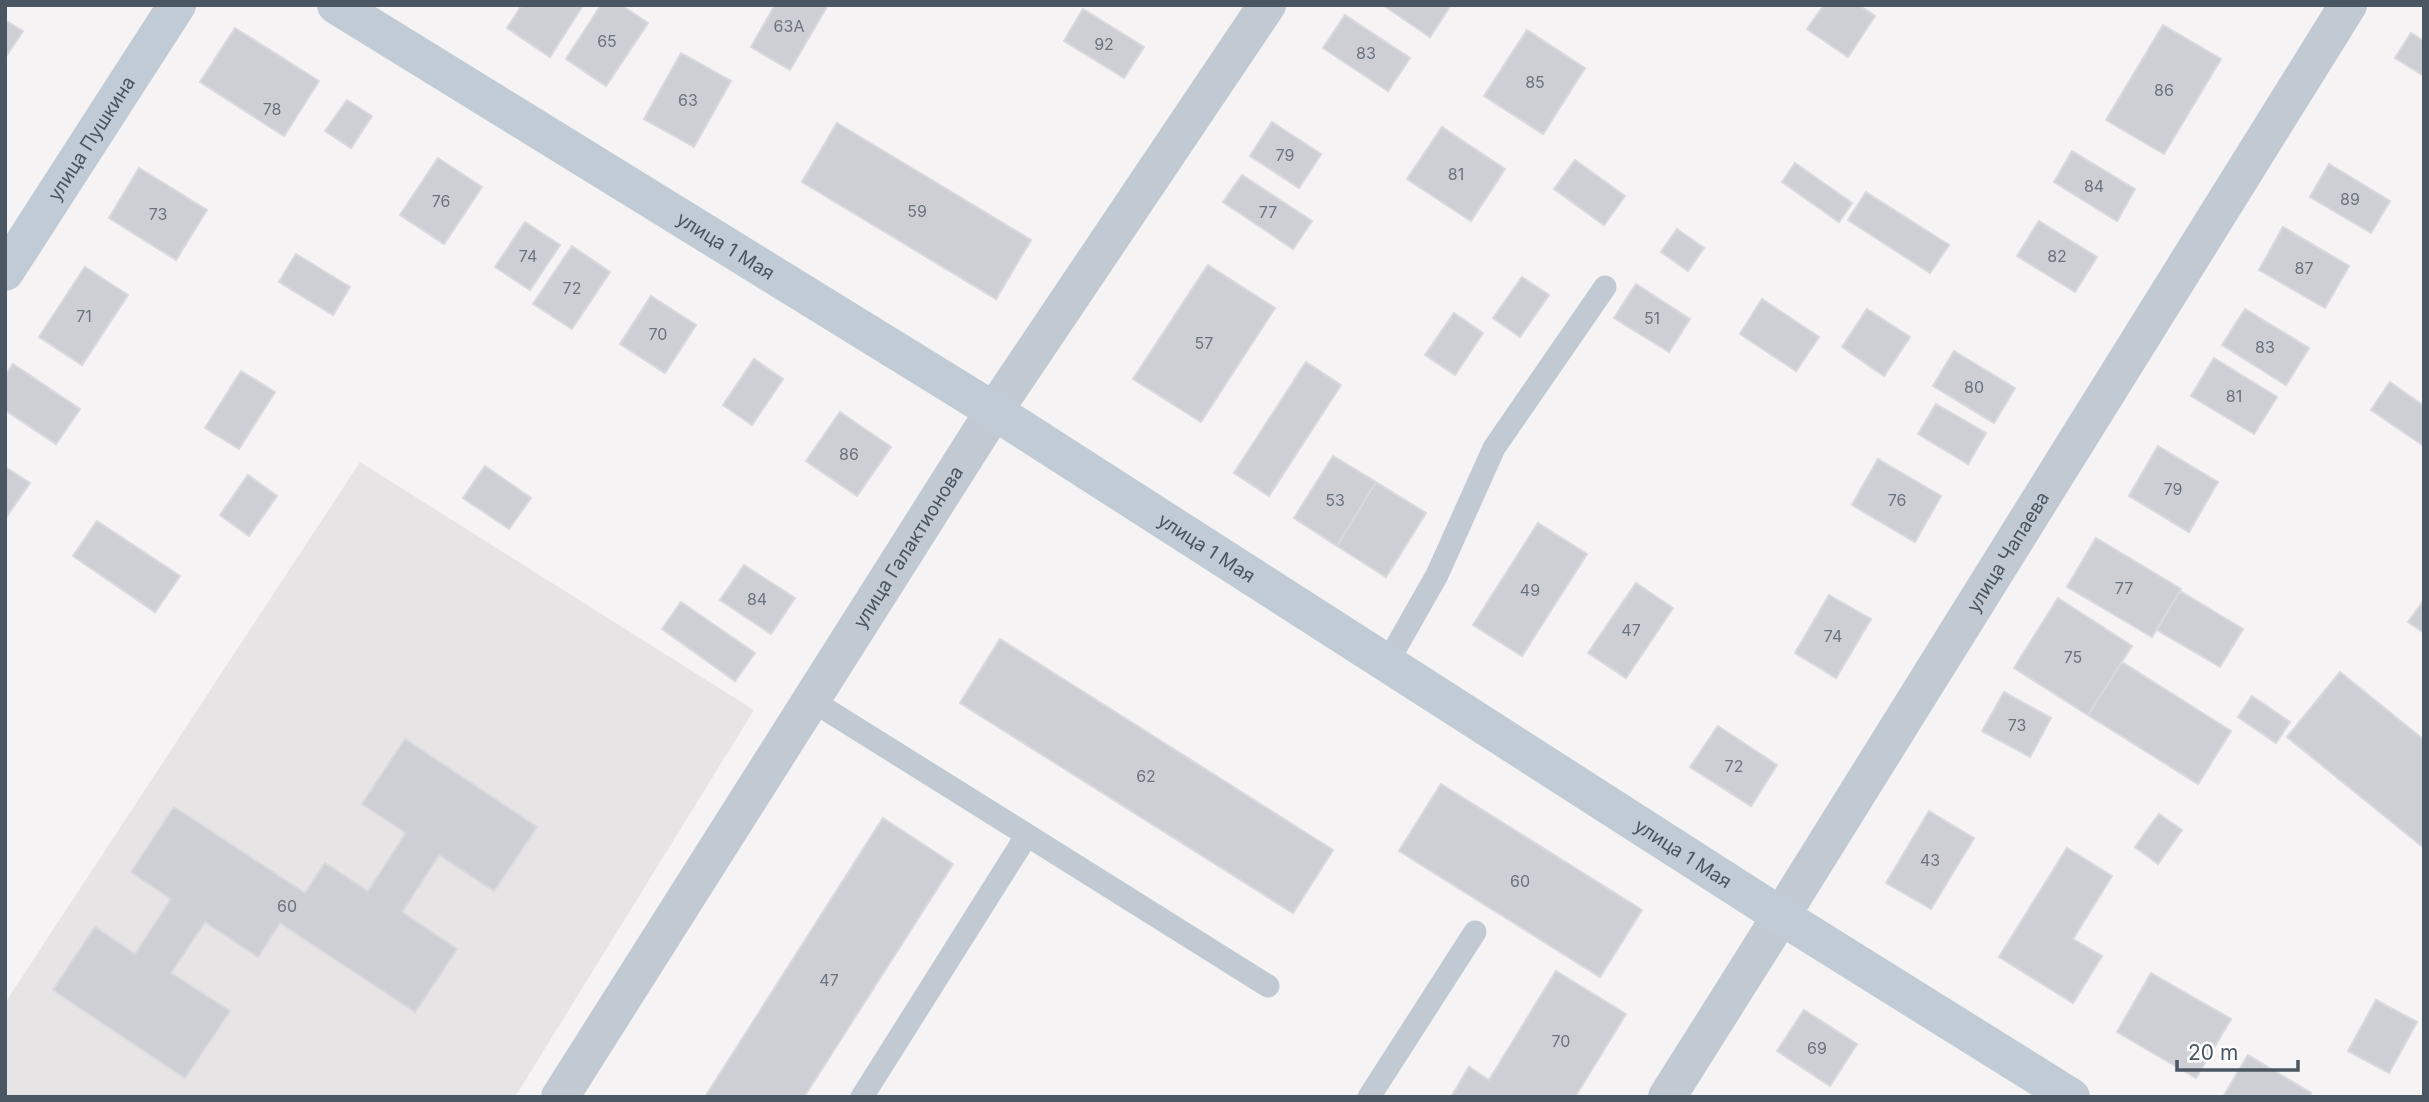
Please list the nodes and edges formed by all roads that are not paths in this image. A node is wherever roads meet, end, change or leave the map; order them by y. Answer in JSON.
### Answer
{"nodes":[{"id":1,"x":177,"y":5,"type":"edge"},
{"id":2,"x":336,"y":5,"type":"edge"},
{"id":3,"x":1267,"y":5,"type":"edge"},
{"id":4,"x":2348,"y":5,"type":"edge"},
{"id":5,"x":5,"y":272,"type":"edge"},
{"id":6,"x":1605,"y":286,"type":"dead end"},
{"id":7,"x":994,"y":411,"type":"junction"},
{"id":8,"x":1387,"y":663,"type":"junction"},
{"id":9,"x":811,"y":700,"type":"junction"},
{"id":10,"x":1027,"y":835,"type":"junction"},
{"id":11,"x":1781,"y":916,"type":"junction"},
{"id":12,"x":1475,"y":932,"type":"dead end"},
{"id":13,"x":1268,"y":986,"type":"dead end"},
{"id":14,"x":560,"y":1097,"type":"edge"},
{"id":15,"x":862,"y":1097,"type":"edge"},
{"id":16,"x":1369,"y":1097,"type":"edge"},
{"id":17,"x":1667,"y":1097,"type":"edge"},
{"id":18,"x":2071,"y":1097,"type":"edge"}],
"edges":[{"from":1,"to":5,"type":"main road","name":"улица Пушкина"},
{"from":2,"to":7,"type":"main road","name":"улица 1 Мая"},
{"from":3,"to":7,"type":"street","name":"улица Галактионова"},
{"from":4,"to":11,"type":"street","name":"улица Чапаева"},
{"from":6,"to":8,"type":"lane"},
{"from":7,"to":8,"type":"main road","name":"улица 1 Мая"},
{"from":7,"to":9,"type":"street","name":"улица Галактионова"},
{"from":8,"to":11,"type":"main road","name":"улица 1 Мая"},
{"from":9,"to":10,"type":"lane"},
{"from":9,"to":14,"type":"street","name":"улица Галактионова"},
{"from":10,"to":13,"type":"lane"},
{"from":10,"to":15,"type":"lane"},
{"from":11,"to":17,"type":"street","name":"улица Чапаева"},
{"from":11,"to":18,"type":"main road","name":"улица 1 Мая"},
{"from":12,"to":16,"type":"lane"}]}
